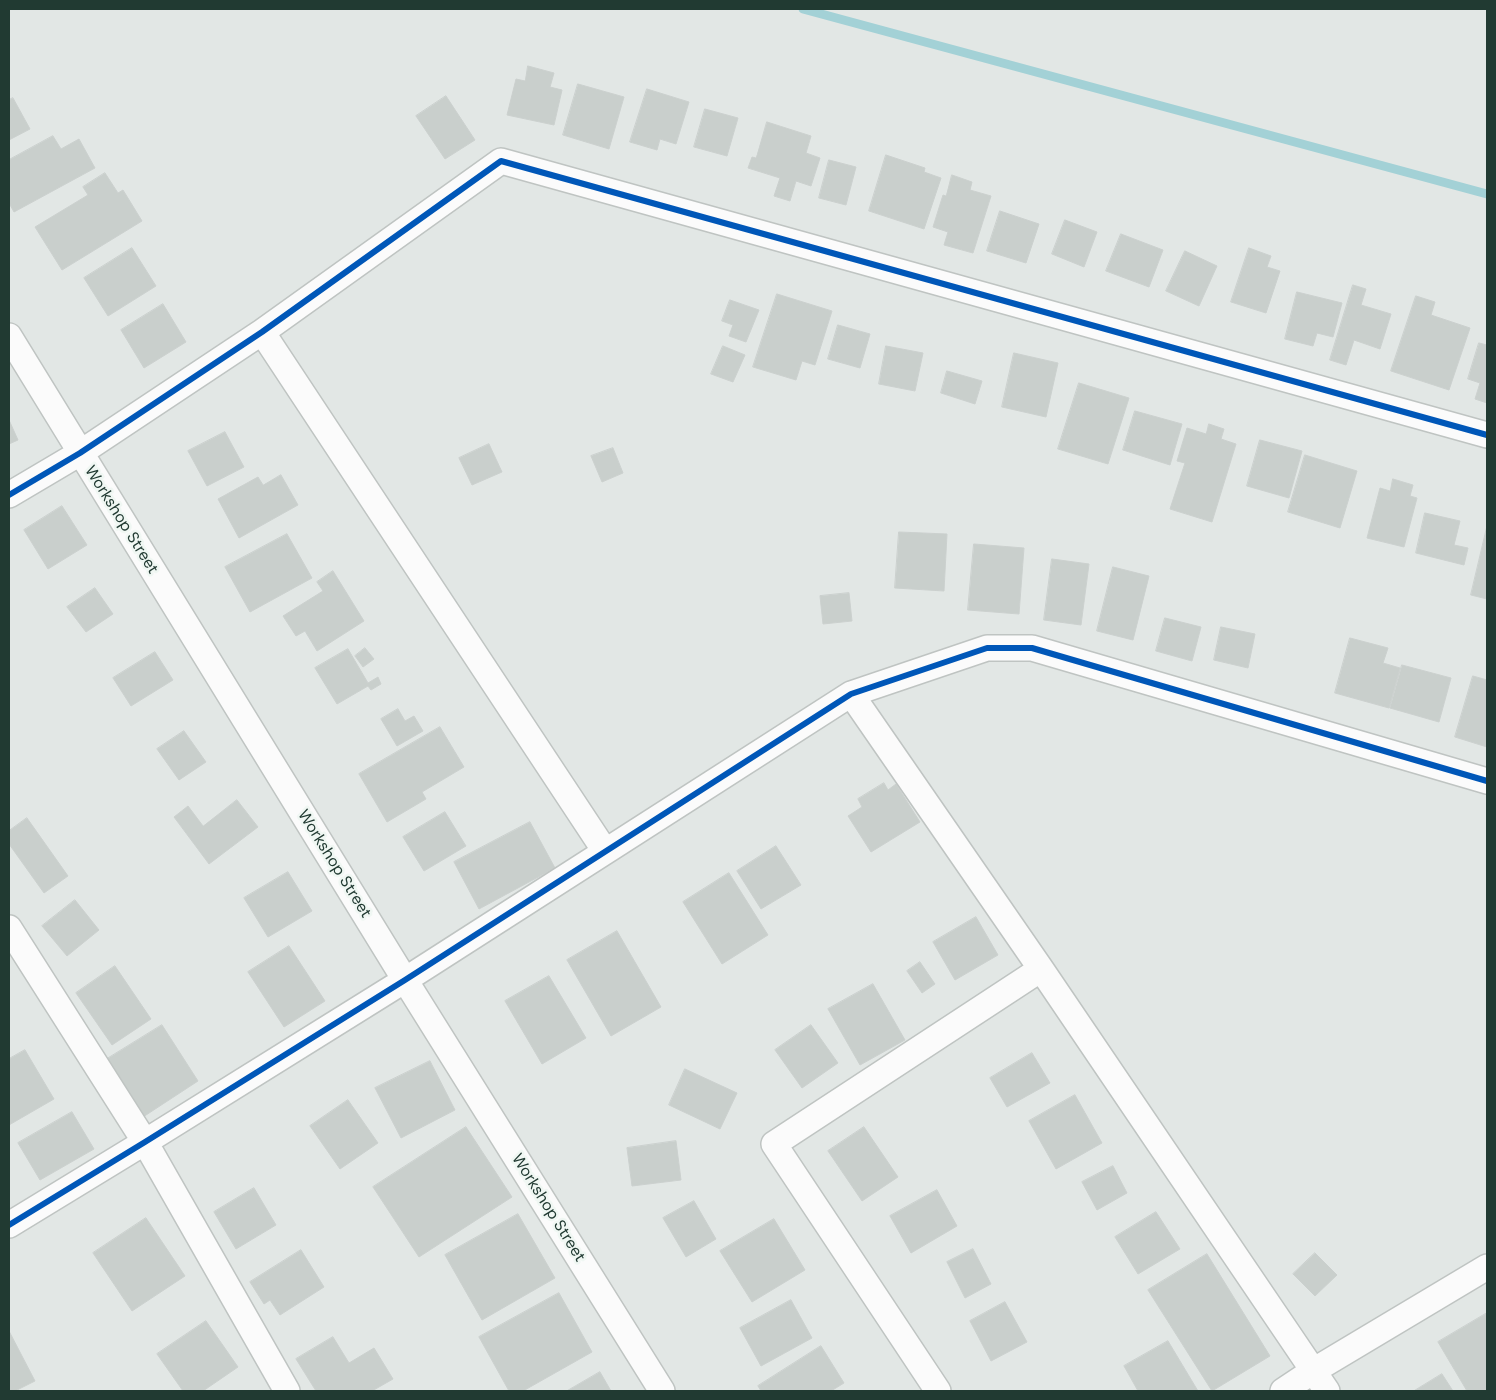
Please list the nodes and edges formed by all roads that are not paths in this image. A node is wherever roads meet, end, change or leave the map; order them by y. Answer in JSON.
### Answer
{"nodes":[{"id":1,"x":262,"y":332,"type":"junction"},
{"id":2,"x":9,"y":336,"type":"edge"},
{"id":3,"x":1487,"y":436,"type":"edge"},
{"id":4,"x":80,"y":453,"type":"junction"},
{"id":5,"x":9,"y":495,"type":"edge"},
{"id":6,"x":851,"y":694,"type":"junction"},
{"id":7,"x":1487,"y":781,"type":"edge"},
{"id":8,"x":605,"y":851,"type":"junction"},
{"id":9,"x":9,"y":928,"type":"edge"},
{"id":10,"x":1041,"y":969,"type":"junction"},
{"id":11,"x":405,"y":980,"type":"junction"},
{"id":12,"x":145,"y":1142,"type":"junction"},
{"id":13,"x":9,"y":1225,"type":"edge"},
{"id":14,"x":1487,"y":1267,"type":"edge"},
{"id":15,"x":1320,"y":1381,"type":"edge"},
{"id":16,"x":286,"y":1391,"type":"edge"},
{"id":17,"x":662,"y":1391,"type":"edge"},
{"id":18,"x":938,"y":1391,"type":"edge"},
{"id":19,"x":1283,"y":1391,"type":"edge"}],
"edges":[{"from":1,"to":3,"type":"street"},
{"from":1,"to":4,"type":"street"},
{"from":1,"to":8,"type":"street"},
{"from":2,"to":4,"type":"street","name":"Workshop Street"},
{"from":4,"to":5,"type":"street"},
{"from":4,"to":11,"type":"street","name":"Workshop Street"},
{"from":6,"to":7,"type":"street"},
{"from":6,"to":8,"type":"street"},
{"from":6,"to":10,"type":"street"},
{"from":8,"to":11,"type":"street"},
{"from":9,"to":12,"type":"street"},
{"from":10,"to":15,"type":"street"},
{"from":10,"to":18,"type":"street"},
{"from":11,"to":12,"type":"street"},
{"from":11,"to":17,"type":"street","name":"Workshop Street"},
{"from":12,"to":13,"type":"street"},
{"from":12,"to":16,"type":"street"},
{"from":14,"to":15,"type":"street"},
{"from":15,"to":19,"type":"street"}]}
